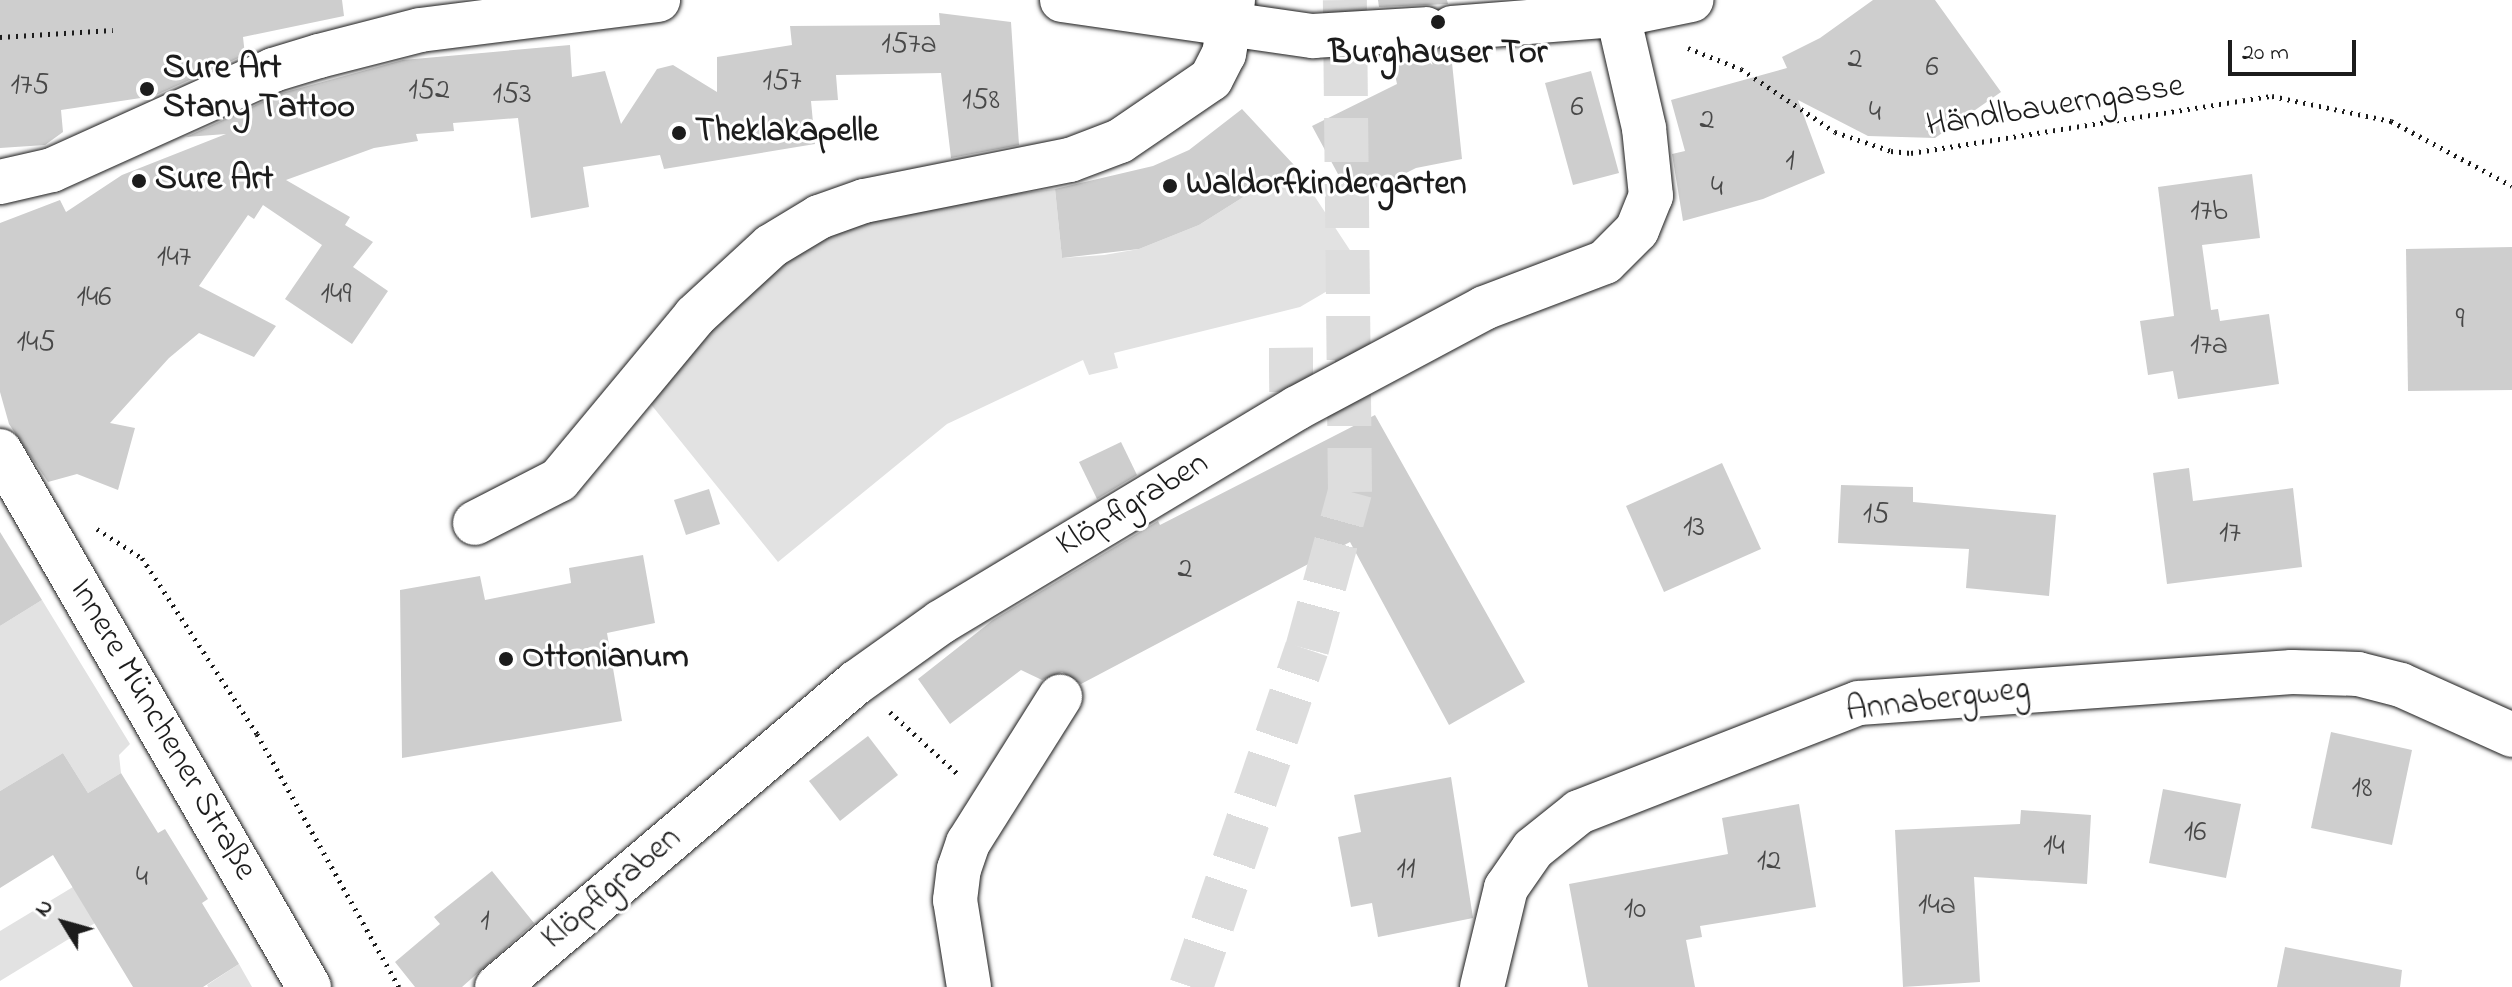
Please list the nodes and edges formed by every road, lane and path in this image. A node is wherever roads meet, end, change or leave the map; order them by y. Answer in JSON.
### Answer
{"nodes":[{"id":1,"x":658,"y":0,"type":"edge"},
{"id":2,"x":1062,"y":0,"type":"edge"},
{"id":3,"x":1691,"y":0,"type":"edge"},
{"id":4,"x":1231,"y":13,"type":"edge"},
{"id":5,"x":1618,"y":15,"type":"junction"},
{"id":6,"x":113,"y":30,"type":"dead end"},
{"id":7,"x":0,"y":37,"type":"edge"},
{"id":8,"x":0,"y":182,"type":"edge"},
{"id":9,"x":2512,"y":186,"type":"edge"},
{"id":10,"x":6,"y":463,"type":"edge"},
{"id":11,"x":475,"y":523,"type":"dead end"},
{"id":12,"x":90,"y":524,"type":"dead end"},
{"id":13,"x":857,"y":682,"type":"junction"},
{"id":14,"x":1060,"y":697,"type":"dead end"},
{"id":15,"x":2512,"y":735,"type":"edge"},
{"id":16,"x":993,"y":806,"type":"junction"},
{"id":17,"x":309,"y":987,"type":"edge"},
{"id":18,"x":399,"y":987,"type":"edge"},
{"id":19,"x":497,"y":987,"type":"edge"},
{"id":20,"x":969,"y":987,"type":"edge"},
{"id":21,"x":1482,"y":987,"type":"edge"}],
"edges":[{"from":1,"to":8,"type":"street"},
{"from":2,"to":4,"type":"street"},
{"from":3,"to":5,"type":"street"},
{"from":4,"to":5,"type":"street"},
{"from":4,"to":11,"type":"street"},
{"from":5,"to":9,"type":"path","name":"Händlbauerngasse"},
{"from":5,"to":13,"type":"street","name":"Klöpflgraben"},
{"from":6,"to":7,"type":"path"},
{"from":10,"to":17,"type":"street","name":"Innere Münchener Straße"},
{"from":12,"to":18,"type":"path"},
{"from":13,"to":16,"type":"path"},
{"from":13,"to":19,"type":"street","name":"Klöpflgraben"},
{"from":14,"to":16,"type":"street"},
{"from":15,"to":21,"type":"street","name":"Annabergweg"},
{"from":16,"to":20,"type":"street"}]}
